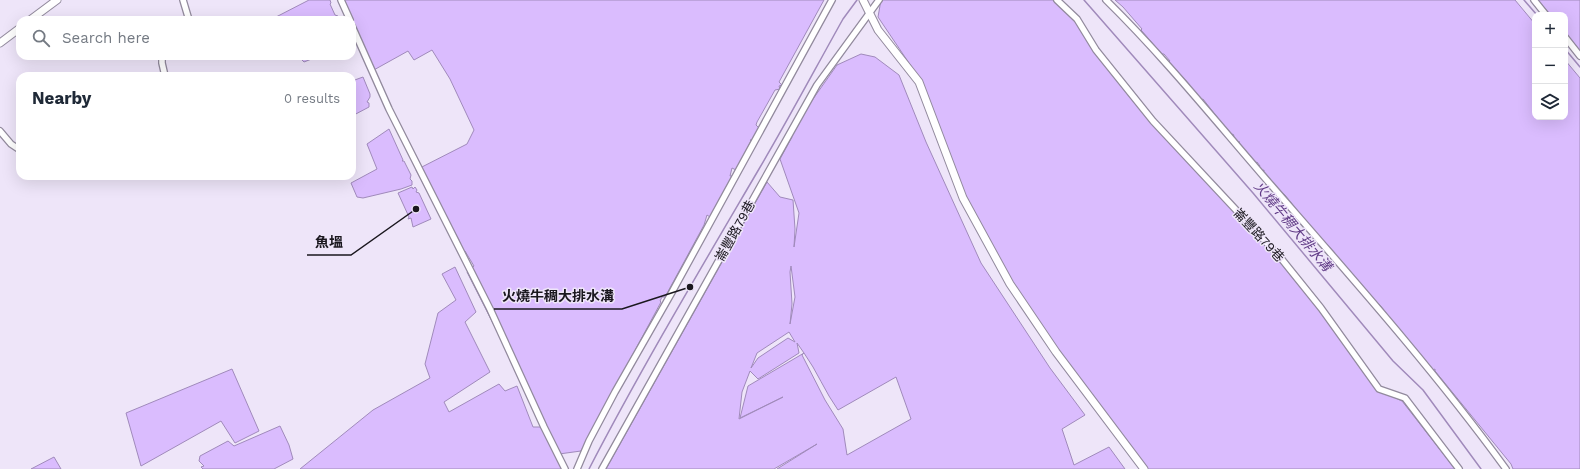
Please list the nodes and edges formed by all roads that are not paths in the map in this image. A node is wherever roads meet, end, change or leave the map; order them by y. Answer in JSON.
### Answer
{"nodes":[{"id":1,"x":57,"y":0,"type":"edge"},
{"id":2,"x":183,"y":0,"type":"edge"},
{"id":3,"x":341,"y":0,"type":"edge"},
{"id":4,"x":832,"y":0,"type":"edge"},
{"id":5,"x":863,"y":0,"type":"edge"},
{"id":6,"x":879,"y":0,"type":"edge"},
{"id":7,"x":1057,"y":0,"type":"edge"},
{"id":8,"x":1106,"y":0,"type":"edge"},
{"id":9,"x":1534,"y":0,"type":"edge"},
{"id":10,"x":1544,"y":12,"type":"edge"},
{"id":11,"x":870,"y":13,"type":"junction"},
{"id":12,"x":35,"y":16,"type":"edge"},
{"id":13,"x":188,"y":16,"type":"edge"},
{"id":14,"x":348,"y":16,"type":"edge"},
{"id":15,"x":16,"y":31,"type":"edge"},
{"id":16,"x":356,"y":35,"type":"edge"},
{"id":17,"x":1568,"y":42,"type":"edge"},
{"id":18,"x":0,"y":43,"type":"edge"},
{"id":19,"x":1580,"y":56,"type":"edge"},
{"id":20,"x":162,"y":60,"type":"edge"},
{"id":21,"x":164,"y":72,"type":"edge"},
{"id":22,"x":0,"y":131,"type":"edge"},
{"id":23,"x":16,"y":147,"type":"edge"},
{"id":24,"x":565,"y":469,"type":"edge"},
{"id":25,"x":576,"y":469,"type":"edge"},
{"id":26,"x":602,"y":469,"type":"edge"},
{"id":27,"x":1144,"y":469,"type":"edge"},
{"id":28,"x":1459,"y":469,"type":"edge"},
{"id":29,"x":1506,"y":469,"type":"edge"}],
"edges":[{"from":1,"to":12,"type":"street"},
{"from":2,"to":13,"type":"street"},
{"from":3,"to":14,"type":"street"},
{"from":4,"to":25,"type":"street"},
{"from":5,"to":11,"type":"street"},
{"from":6,"to":11,"type":"street","name":"崙豐路79巷"},
{"from":7,"to":28,"type":"street","name":"崙豐路79巷"},
{"from":8,"to":29,"type":"street"},
{"from":9,"to":10,"type":"street"},
{"from":11,"to":26,"type":"street","name":"崙豐路79巷"},
{"from":11,"to":27,"type":"street"},
{"from":15,"to":18,"type":"street"},
{"from":16,"to":24,"type":"street"},
{"from":17,"to":19,"type":"street"},
{"from":20,"to":21,"type":"street"},
{"from":22,"to":23,"type":"street"}]}
